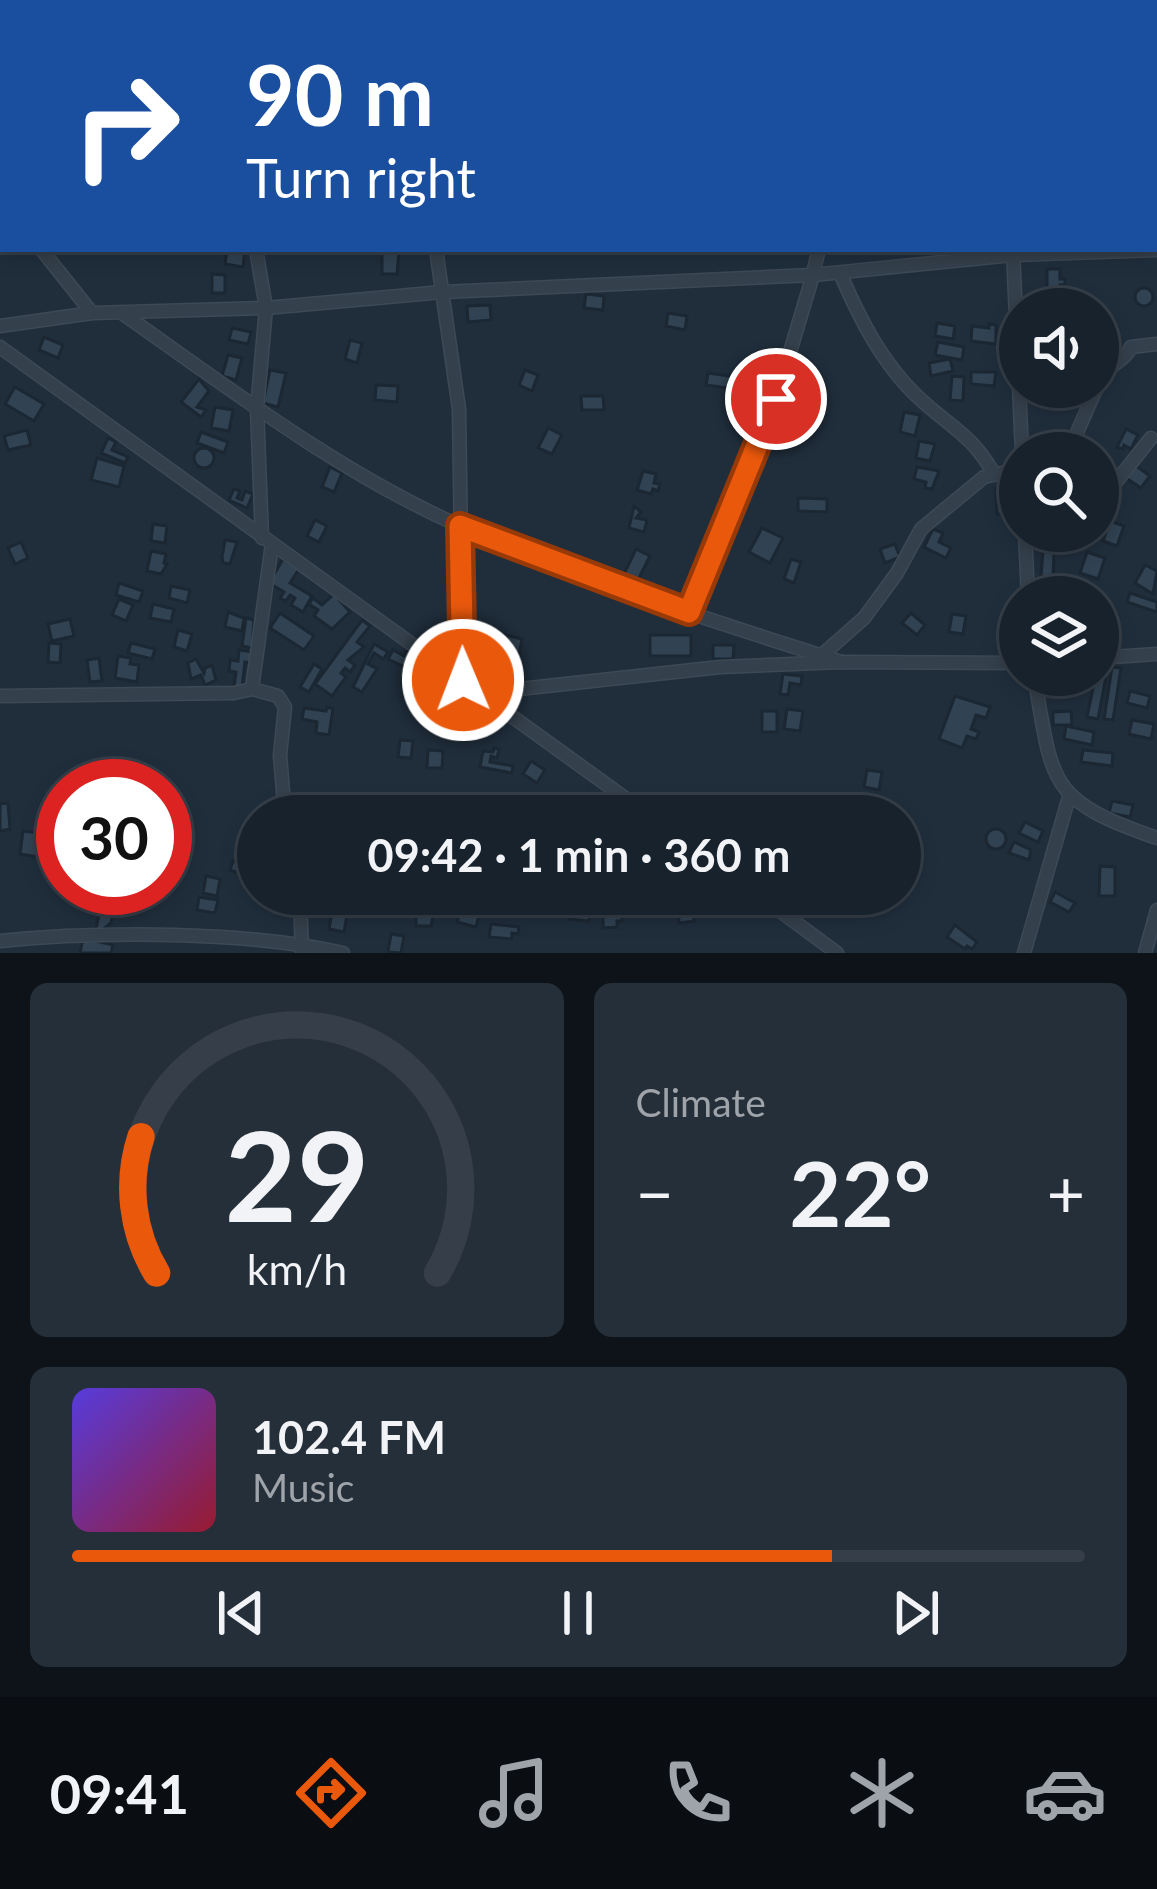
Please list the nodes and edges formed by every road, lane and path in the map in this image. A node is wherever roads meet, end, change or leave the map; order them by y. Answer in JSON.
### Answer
{"nodes":[{"id":1,"x":43,"y":252,"type":"edge"},
{"id":2,"x":257,"y":252,"type":"edge"},
{"id":3,"x":436,"y":252,"type":"edge"},
{"id":4,"x":817,"y":252,"type":"edge"},
{"id":5,"x":1013,"y":252,"type":"edge"},
{"id":6,"x":840,"y":273,"type":"junction"},
{"id":7,"x":813,"y":274,"type":"junction"},
{"id":8,"x":443,"y":292,"type":"junction"},
{"id":9,"x":266,"y":308,"type":"junction"},
{"id":10,"x":122,"y":312,"type":"junction"},
{"id":11,"x":92,"y":313,"type":"junction"},
{"id":12,"x":0,"y":326,"type":"edge"},
{"id":13,"x":1157,"y":344,"type":"edge"},
{"id":14,"x":0,"y":347,"type":"edge"},
{"id":15,"x":1119,"y":360,"type":"edge"},
{"id":16,"x":257,"y":409,"type":"junction"},
{"id":17,"x":1021,"y":432,"type":"edge"},
{"id":18,"x":1150,"y":438,"type":"dead end"},
{"id":19,"x":993,"y":472,"type":"junction"},
{"id":20,"x":999,"y":472,"type":"edge"},
{"id":21,"x":1119,"y":478,"type":"edge"},
{"id":22,"x":460,"y":526,"type":"junction"},
{"id":23,"x":267,"y":541,"type":"junction"},
{"id":24,"x":689,"y":612,"type":"junction"},
{"id":25,"x":1157,"y":654,"type":"edge"},
{"id":26,"x":822,"y":656,"type":"junction"},
{"id":27,"x":1119,"y":657,"type":"edge"},
{"id":28,"x":841,"y":662,"type":"junction"},
{"id":29,"x":999,"y":663,"type":"edge"},
{"id":30,"x":463,"y":680,"type":"junction"},
{"id":31,"x":252,"y":689,"type":"junction"},
{"id":32,"x":482,"y":693,"type":"junction"},
{"id":33,"x":0,"y":696,"type":"edge"},
{"id":34,"x":1038,"y":696,"type":"edge"},
{"id":35,"x":283,"y":795,"type":"edge"},
{"id":36,"x":621,"y":795,"type":"edge"},
{"id":37,"x":1069,"y":797,"type":"junction"},
{"id":38,"x":1157,"y":838,"type":"edge"},
{"id":39,"x":1157,"y":910,"type":"edge"},
{"id":40,"x":302,"y":915,"type":"edge"},
{"id":41,"x":785,"y":915,"type":"edge"},
{"id":42,"x":0,"y":941,"type":"edge"},
{"id":43,"x":253,"y":947,"type":"edge"},
{"id":44,"x":303,"y":949,"type":"edge"},
{"id":45,"x":344,"y":953,"type":"edge"},
{"id":46,"x":837,"y":953,"type":"edge"},
{"id":47,"x":1024,"y":953,"type":"edge"},
{"id":48,"x":1144,"y":953,"type":"edge"}],
"edges":[{"from":1,"to":11,"type":"street"},
{"from":2,"to":9,"type":"street"},
{"from":3,"to":8,"type":"street"},
{"from":4,"to":7,"type":"street"},
{"from":5,"to":6,"type":"street"},
{"from":5,"to":17,"type":"street"},
{"from":6,"to":7,"type":"street"},
{"from":6,"to":19,"type":"street"},
{"from":7,"to":8,"type":"street"},
{"from":7,"to":24,"type":"street"},
{"from":8,"to":9,"type":"street"},
{"from":8,"to":22,"type":"street"},
{"from":9,"to":10,"type":"street"},
{"from":9,"to":16,"type":"street"},
{"from":10,"to":11,"type":"street"},
{"from":10,"to":16,"type":"street"},
{"from":11,"to":12,"type":"street"},
{"from":13,"to":15,"type":"street"},
{"from":14,"to":23,"type":"street"},
{"from":16,"to":22,"type":"street"},
{"from":16,"to":23,"type":"street"},
{"from":18,"to":21,"type":"street"},
{"from":19,"to":20,"type":"street"},
{"from":19,"to":26,"type":"street"},
{"from":22,"to":24,"type":"street"},
{"from":22,"to":30,"type":"street"},
{"from":23,"to":30,"type":"street"},
{"from":23,"to":31,"type":"street"},
{"from":24,"to":26,"type":"street"},
{"from":25,"to":27,"type":"street"},
{"from":26,"to":28,"type":"street"},
{"from":28,"to":29,"type":"street"},
{"from":28,"to":32,"type":"street"},
{"from":30,"to":32,"type":"street"},
{"from":31,"to":33,"type":"street"},
{"from":31,"to":35,"type":"street"},
{"from":32,"to":36,"type":"street"},
{"from":34,"to":37,"type":"street"},
{"from":37,"to":38,"type":"street"},
{"from":37,"to":47,"type":"street"},
{"from":39,"to":48,"type":"street"},
{"from":40,"to":44,"type":"street"},
{"from":41,"to":46,"type":"street"},
{"from":42,"to":43,"type":"street"},
{"from":43,"to":44,"type":"street"},
{"from":44,"to":45,"type":"street"}]}
